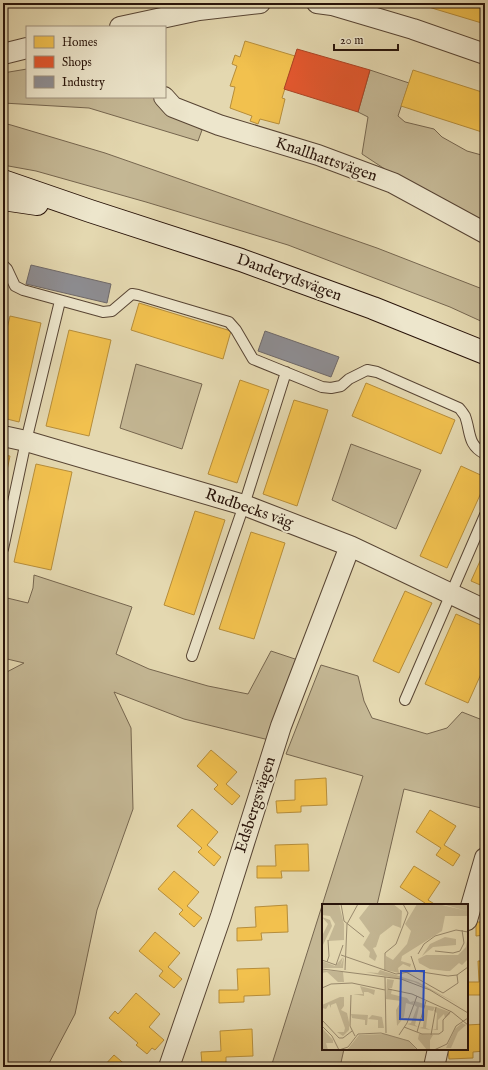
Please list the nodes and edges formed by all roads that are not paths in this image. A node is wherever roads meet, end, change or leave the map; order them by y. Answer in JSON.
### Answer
{"nodes":[{"id":1,"x":260,"y":3,"type":"edge"},
{"id":2,"x":327,"y":4,"type":"edge"},
{"id":3,"x":196,"y":7,"type":"edge"},
{"id":4,"x":124,"y":26,"type":"edge"},
{"id":5,"x":26,"y":48,"type":"edge"},
{"id":6,"x":3,"y":54,"type":"edge"},
{"id":7,"x":485,"y":54,"type":"edge"},
{"id":8,"x":165,"y":98,"type":"edge"},
{"id":9,"x":3,"y":182,"type":"edge"},
{"id":10,"x":3,"y":199,"type":"edge"},
{"id":11,"x":90,"y":211,"type":"junction"},
{"id":12,"x":485,"y":233,"type":"edge"},
{"id":13,"x":3,"y":264,"type":"edge"},
{"id":14,"x":60,"y":300,"type":"junction"},
{"id":15,"x":485,"y":353,"type":"edge"},
{"id":16,"x":286,"y":372,"type":"junction"},
{"id":17,"x":3,"y":436,"type":"edge"},
{"id":18,"x":26,"y":441,"type":"junction"},
{"id":19,"x":485,"y":454,"type":"edge"},
{"id":20,"x":244,"y":505,"type":"junction"},
{"id":21,"x":485,"y":515,"type":"edge"},
{"id":22,"x":350,"y":546,"type":"junction"},
{"id":23,"x":3,"y":549,"type":"edge"},
{"id":24,"x":451,"y":594,"type":"junction"},
{"id":25,"x":485,"y":610,"type":"edge"},
{"id":26,"x":192,"y":656,"type":"dead end"},
{"id":27,"x":404,"y":700,"type":"dead end"},
{"id":28,"x":485,"y":858,"type":"edge"},
{"id":29,"x":468,"y":917,"type":"edge"},
{"id":30,"x":438,"y":1050,"type":"edge"},
{"id":31,"x":169,"y":1067,"type":"edge"},
{"id":32,"x":434,"y":1067,"type":"edge"}],
"edges":[{"from":1,"to":3,"type":"street"},
{"from":2,"to":7,"type":"street"},
{"from":3,"to":4,"type":"street"},
{"from":5,"to":6,"type":"street"},
{"from":8,"to":12,"type":"street","name":"Knallhattsvägen"},
{"from":9,"to":11,"type":"main road","name":"Danderydsvägen"},
{"from":10,"to":11,"type":"main road","name":"Danderydsvägen"},
{"from":11,"to":15,"type":"main road","name":"Danderydsvägen"},
{"from":13,"to":14,"type":"lane"},
{"from":14,"to":16,"type":"lane"},
{"from":14,"to":18,"type":"lane"},
{"from":16,"to":19,"type":"lane"},
{"from":16,"to":20,"type":"lane"},
{"from":17,"to":18,"type":"street","name":"Rudbecks väg"},
{"from":18,"to":20,"type":"street","name":"Rudbecks väg"},
{"from":18,"to":23,"type":"lane"},
{"from":20,"to":22,"type":"street","name":"Rudbecks väg"},
{"from":20,"to":26,"type":"lane"},
{"from":21,"to":24,"type":"lane"},
{"from":22,"to":24,"type":"street","name":"Rudbecks väg"},
{"from":22,"to":31,"type":"street","name":"Edsbergsvägen"},
{"from":24,"to":25,"type":"street","name":"Rudbecks väg"},
{"from":24,"to":27,"type":"lane"},
{"from":28,"to":29,"type":"street"},
{"from":30,"to":32,"type":"street"}]}
